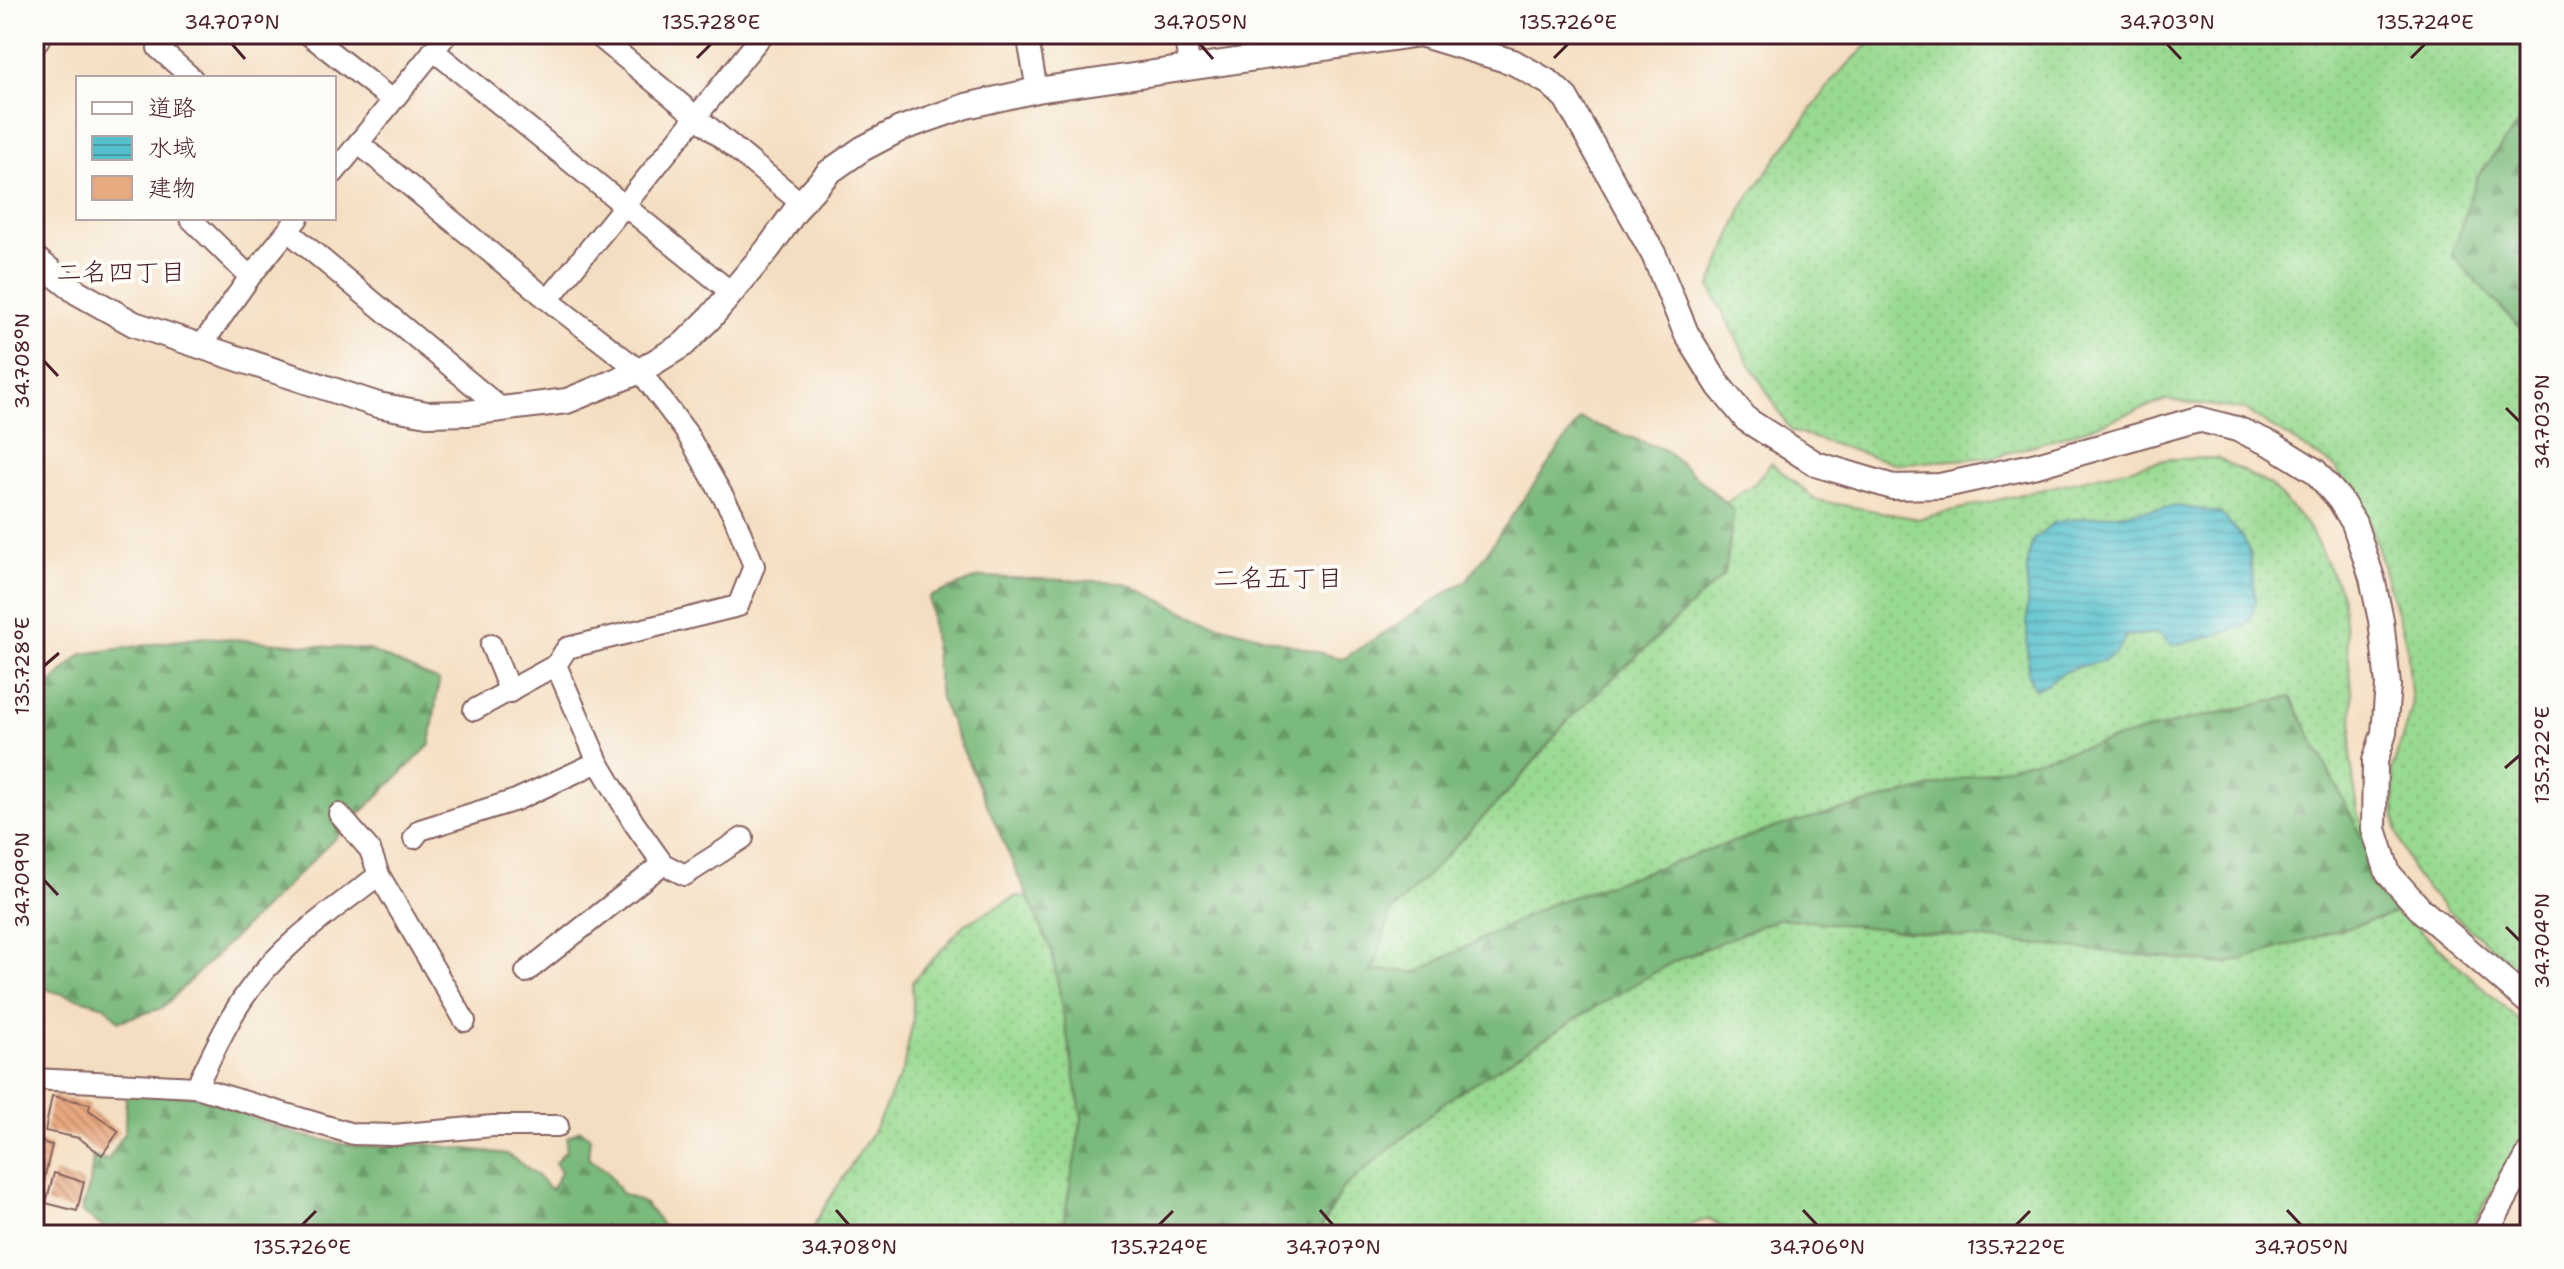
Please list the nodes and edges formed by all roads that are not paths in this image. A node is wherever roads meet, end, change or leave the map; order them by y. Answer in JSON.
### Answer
{"nodes":[{"id":1,"x":42,"y":34,"type":"edge"},
{"id":2,"x":170,"y":34,"type":"edge"},
{"id":3,"x":308,"y":34,"type":"edge"},
{"id":4,"x":447,"y":34,"type":"edge"},
{"id":5,"x":596,"y":34,"type":"edge"},
{"id":6,"x":763,"y":34,"type":"edge"},
{"id":7,"x":1027,"y":34,"type":"edge"},
{"id":8,"x":1184,"y":34,"type":"edge"},
{"id":9,"x":34,"y":47,"type":"edge"},
{"id":10,"x":433,"y":50,"type":"junction"},
{"id":11,"x":1190,"y":68,"type":"junction"},
{"id":12,"x":190,"y":76,"type":"edge"},
{"id":13,"x":1037,"y":90,"type":"junction"},
{"id":14,"x":392,"y":100,"type":"junction"},
{"id":15,"x":696,"y":114,"type":"junction"},
{"id":16,"x":358,"y":143,"type":"junction"},
{"id":17,"x":336,"y":170,"type":"edge"},
{"id":18,"x":801,"y":203,"type":"junction"},
{"id":19,"x":625,"y":206,"type":"junction"},
{"id":20,"x":192,"y":220,"type":"edge"},
{"id":21,"x":293,"y":225,"type":"edge"},
{"id":22,"x":34,"y":258,"type":"edge"},
{"id":23,"x":250,"y":277,"type":"junction"},
{"id":24,"x":732,"y":293,"type":"junction"},
{"id":25,"x":548,"y":300,"type":"junction"},
{"id":26,"x":201,"y":346,"type":"junction"},
{"id":27,"x":640,"y":371,"type":"junction"},
{"id":28,"x":503,"y":410,"type":"junction"},
{"id":29,"x":491,"y":645,"type":"dead end"},
{"id":30,"x":556,"y":665,"type":"junction"},
{"id":31,"x":510,"y":692,"type":"junction"},
{"id":32,"x":474,"y":710,"type":"dead end"},
{"id":33,"x":598,"y":762,"type":"junction"},
{"id":34,"x":339,"y":814,"type":"dead end"},
{"id":35,"x":414,"y":838,"type":"dead end"},
{"id":36,"x":743,"y":838,"type":"dead end"},
{"id":37,"x":663,"y":864,"type":"junction"},
{"id":38,"x":379,"y":875,"type":"junction"},
{"id":39,"x":526,"y":972,"type":"dead end"},
{"id":40,"x":2530,"y":1003,"type":"edge"},
{"id":41,"x":465,"y":1021,"type":"dead end"},
{"id":42,"x":34,"y":1079,"type":"edge"},
{"id":43,"x":196,"y":1087,"type":"junction"},
{"id":44,"x":558,"y":1126,"type":"dead end"},
{"id":45,"x":2530,"y":1153,"type":"edge"},
{"id":46,"x":2484,"y":1235,"type":"edge"}],
"edges":[{"from":1,"to":9,"type":"street"},
{"from":2,"to":12,"type":"street"},
{"from":3,"to":14,"type":"street"},
{"from":4,"to":10,"type":"street"},
{"from":5,"to":15,"type":"street"},
{"from":6,"to":15,"type":"street"},
{"from":7,"to":13,"type":"street"},
{"from":8,"to":11,"type":"street"},
{"from":10,"to":14,"type":"street"},
{"from":10,"to":19,"type":"street"},
{"from":11,"to":13,"type":"street"},
{"from":11,"to":40,"type":"street"},
{"from":13,"to":18,"type":"street"},
{"from":14,"to":16,"type":"street"},
{"from":15,"to":18,"type":"street"},
{"from":15,"to":19,"type":"street"},
{"from":16,"to":17,"type":"street"},
{"from":16,"to":25,"type":"street"},
{"from":18,"to":24,"type":"street"},
{"from":19,"to":24,"type":"street"},
{"from":19,"to":25,"type":"street"},
{"from":20,"to":23,"type":"street"},
{"from":21,"to":23,"type":"street"},
{"from":21,"to":28,"type":"street"},
{"from":22,"to":26,"type":"street"},
{"from":23,"to":26,"type":"street"},
{"from":24,"to":27,"type":"street"},
{"from":25,"to":27,"type":"street"},
{"from":26,"to":28,"type":"street"},
{"from":27,"to":28,"type":"street"},
{"from":27,"to":30,"type":"street"},
{"from":29,"to":31,"type":"street"},
{"from":30,"to":31,"type":"street"},
{"from":30,"to":33,"type":"street"},
{"from":31,"to":32,"type":"street"},
{"from":33,"to":35,"type":"street"},
{"from":33,"to":37,"type":"street"},
{"from":34,"to":38,"type":"street"},
{"from":36,"to":37,"type":"street"},
{"from":37,"to":39,"type":"street"},
{"from":38,"to":41,"type":"street"},
{"from":38,"to":43,"type":"street"},
{"from":42,"to":43,"type":"street"},
{"from":43,"to":44,"type":"street"},
{"from":45,"to":46,"type":"street"}]}
